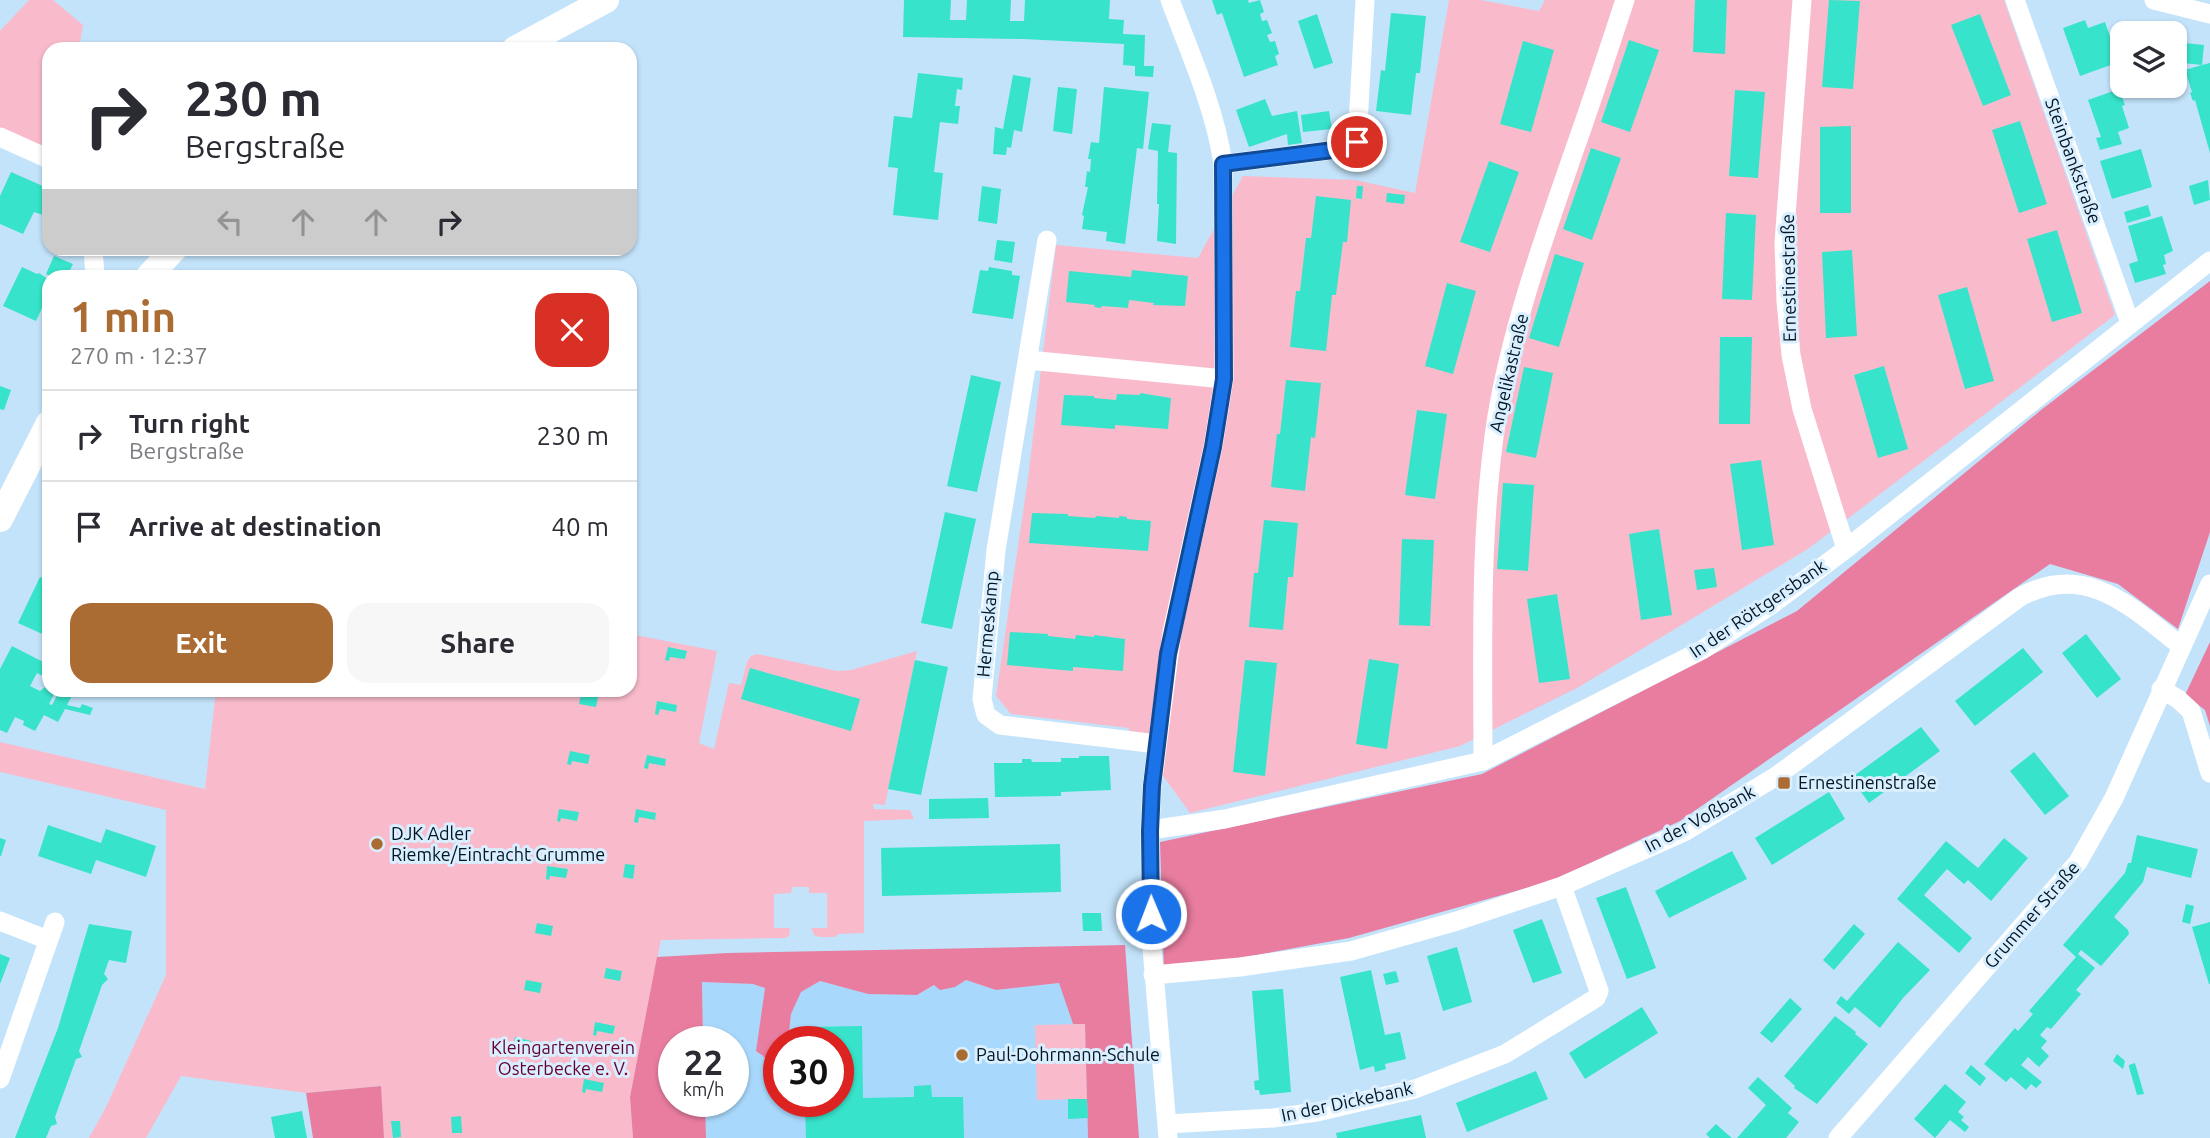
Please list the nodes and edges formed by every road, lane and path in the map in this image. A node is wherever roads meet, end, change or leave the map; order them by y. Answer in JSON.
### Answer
{"nodes":[{"id":1,"x":606,"y":0,"type":"edge"},
{"id":2,"x":1170,"y":0,"type":"edge"},
{"id":3,"x":1365,"y":0,"type":"edge"},
{"id":4,"x":1625,"y":0,"type":"edge"},
{"id":5,"x":1802,"y":0,"type":"edge"},
{"id":6,"x":2015,"y":0,"type":"edge"},
{"id":7,"x":2154,"y":0,"type":"edge"},
{"id":8,"x":2210,"y":14,"type":"edge"},
{"id":9,"x":528,"y":42,"type":"edge"},
{"id":10,"x":0,"y":137,"type":"edge"},
{"id":11,"x":42,"y":156,"type":"edge"},
{"id":12,"x":1223,"y":164,"type":"junction"},
{"id":13,"x":1047,"y":240,"type":"dead end"},
{"id":14,"x":168,"y":256,"type":"edge"},
{"id":15,"x":2210,"y":261,"type":"edge"},
{"id":16,"x":155,"y":270,"type":"edge"},
{"id":17,"x":2130,"y":323,"type":"junction"},
{"id":18,"x":1028,"y":360,"type":"junction"},
{"id":19,"x":1224,"y":379,"type":"junction"},
{"id":20,"x":42,"y":437,"type":"edge"},
{"id":21,"x":0,"y":519,"type":"edge"},
{"id":22,"x":1846,"y":549,"type":"junction"},
{"id":23,"x":2210,"y":584,"type":"edge"},
{"id":24,"x":2181,"y":646,"type":"junction"},
{"id":25,"x":2161,"y":690,"type":"junction"},
{"id":26,"x":1157,"y":744,"type":"junction"},
{"id":27,"x":1483,"y":761,"type":"junction"},
{"id":28,"x":2210,"y":773,"type":"edge"},
{"id":29,"x":1150,"y":831,"type":"junction"},
{"id":30,"x":1562,"y":886,"type":"junction"},
{"id":31,"x":0,"y":921,"type":"edge"},
{"id":32,"x":1153,"y":975,"type":"junction"},
{"id":33,"x":0,"y":1079,"type":"edge"},
{"id":34,"x":1168,"y":1131,"type":"edge"},
{"id":35,"x":1838,"y":1138,"type":"edge"}],
"edges":[{"from":1,"to":9,"type":"street"},
{"from":2,"to":12,"type":"street"},
{"from":3,"to":12,"type":"street"},
{"from":4,"to":27,"type":"street","name":"Angelikastraße"},
{"from":5,"to":22,"type":"street","name":"Ernestinestraße"},
{"from":6,"to":17,"type":"street","name":"Steinbankstraße"},
{"from":7,"to":8,"type":"street"},
{"from":10,"to":11,"type":"street"},
{"from":12,"to":19,"type":"street"},
{"from":13,"to":18,"type":"street","name":"Hermeskamp"},
{"from":14,"to":16,"type":"street"},
{"from":15,"to":17,"type":"street","name":"In der Röttgersbank"},
{"from":17,"to":22,"type":"street","name":"In der Röttgersbank"},
{"from":18,"to":19,"type":"street"},
{"from":18,"to":26,"type":"street","name":"Hermeskamp"},
{"from":19,"to":26,"type":"street"},
{"from":20,"to":21,"type":"street"},
{"from":22,"to":27,"type":"street","name":"In der Röttgersbank"},
{"from":23,"to":24,"type":"street","name":"Grummer Straße"},
{"from":24,"to":25,"type":"street","name":"Grummer Straße"},
{"from":24,"to":30,"type":"street","name":"In der Voßbank"},
{"from":25,"to":28,"type":"street"},
{"from":25,"to":35,"type":"street","name":"Grummer Straße"},
{"from":26,"to":29,"type":"street"},
{"from":27,"to":29,"type":"street","name":"In der Röttgersbank"},
{"from":29,"to":32,"type":"street"},
{"from":30,"to":32,"type":"street","name":"In der Voßbank"},
{"from":30,"to":34,"type":"street","name":"In der Dickebank"},
{"from":31,"to":33,"type":"street"},
{"from":32,"to":34,"type":"street"}]}
